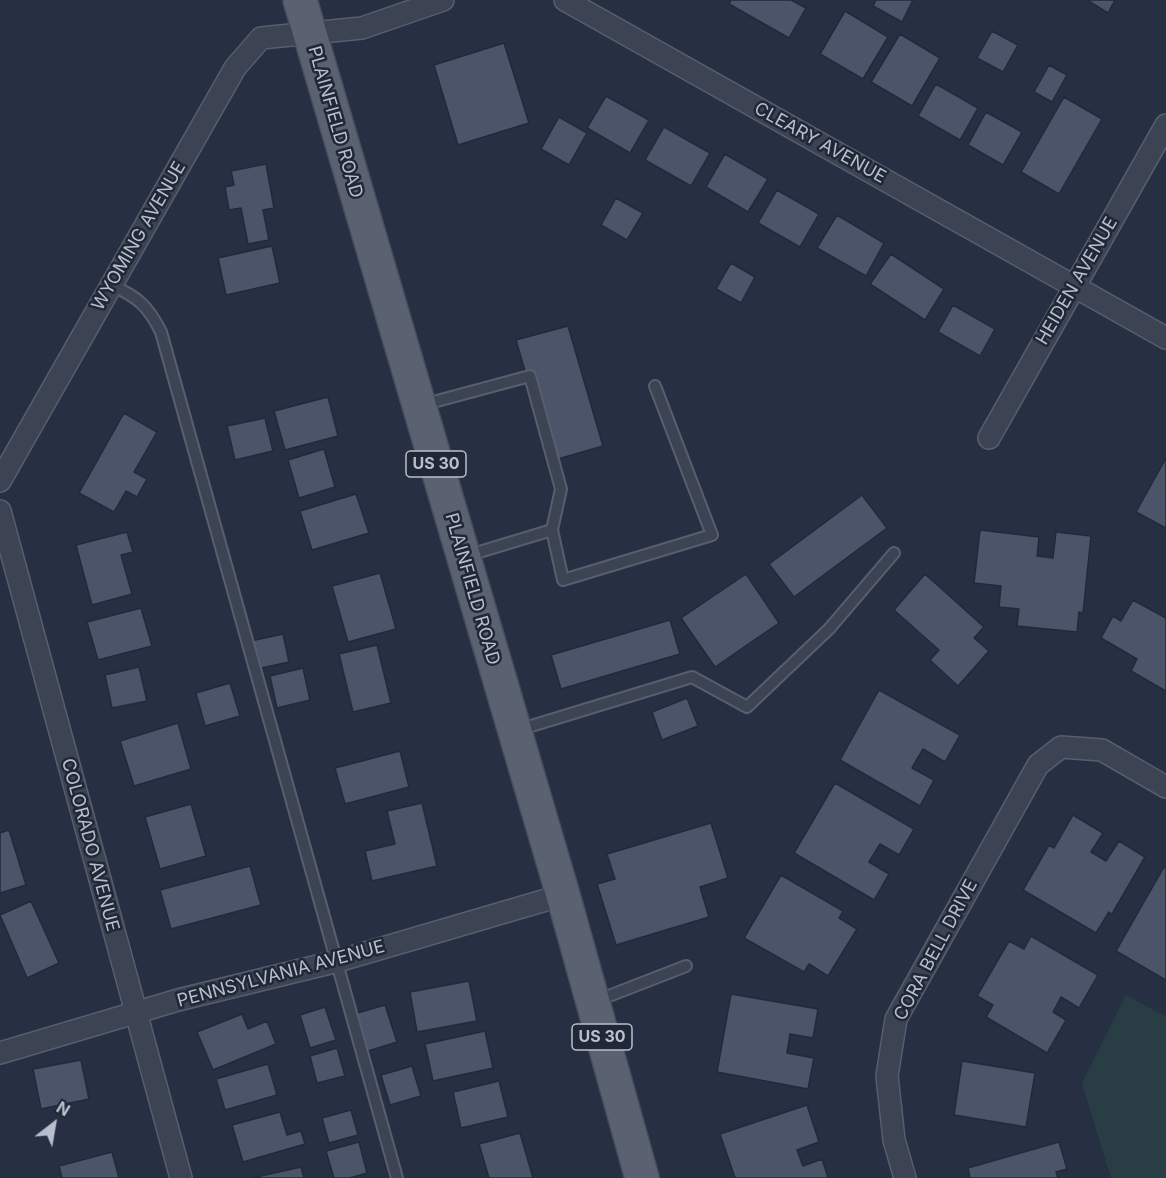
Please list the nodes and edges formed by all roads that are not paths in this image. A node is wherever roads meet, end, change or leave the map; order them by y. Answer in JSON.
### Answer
{"nodes":[{"id":1,"x":300,"y":0,"type":"edge"},
{"id":2,"x":443,"y":0,"type":"edge"},
{"id":3,"x":566,"y":0,"type":"edge"},
{"id":4,"x":309,"y":33,"type":"junction"},
{"id":5,"x":1166,"y":125,"type":"edge"},
{"id":6,"x":111,"y":285,"type":"junction"},
{"id":7,"x":1075,"y":286,"type":"junction"},
{"id":8,"x":1166,"y":338,"type":"edge"},
{"id":9,"x":655,"y":386,"type":"dead end"},
{"id":10,"x":419,"y":406,"type":"junction"},
{"id":11,"x":989,"y":438,"type":"dead end"},
{"id":12,"x":0,"y":481,"type":"edge"},
{"id":13,"x":0,"y":511,"type":"edge"},
{"id":14,"x":552,"y":530,"type":"junction"},
{"id":15,"x":894,"y":553,"type":"dead end"},
{"id":16,"x":463,"y":557,"type":"junction"},
{"id":17,"x":514,"y":731,"type":"junction"},
{"id":18,"x":1166,"y":787,"type":"edge"},
{"id":19,"x":563,"y":895,"type":"junction"},
{"id":20,"x":338,"y":960,"type":"junction"},
{"id":21,"x":686,"y":966,"type":"dead end"},
{"id":22,"x":593,"y":1002,"type":"junction"},
{"id":23,"x":136,"y":1013,"type":"junction"},
{"id":24,"x":0,"y":1053,"type":"edge"},
{"id":25,"x":181,"y":1178,"type":"edge"},
{"id":26,"x":397,"y":1178,"type":"edge"},
{"id":27,"x":642,"y":1178,"type":"edge"},
{"id":28,"x":905,"y":1178,"type":"edge"}],
"edges":[{"from":1,"to":4,"type":"main road","name":"PLAINFIELD ROAD","number":"US 30"},
{"from":2,"to":4,"type":"street"},
{"from":3,"to":7,"type":"street","name":"CLEARY AVENUE"},
{"from":4,"to":6,"type":"street","name":"WYOMING AVENUE"},
{"from":4,"to":10,"type":"main road","name":"PLAINFIELD ROAD","number":"US 30"},
{"from":5,"to":7,"type":"street","name":"HEIDEN AVENUE"},
{"from":6,"to":12,"type":"street","name":"WYOMING AVENUE"},
{"from":6,"to":20,"type":"lane"},
{"from":7,"to":8,"type":"street","name":"CLEARY AVENUE"},
{"from":7,"to":11,"type":"street","name":"HEIDEN AVENUE"},
{"from":9,"to":14,"type":"lane"},
{"from":10,"to":14,"type":"lane"},
{"from":10,"to":16,"type":"main road","name":"PLAINFIELD ROAD","number":"US 30"},
{"from":13,"to":23,"type":"street","name":"COLORADO AVENUE"},
{"from":14,"to":16,"type":"lane"},
{"from":15,"to":17,"type":"lane"},
{"from":16,"to":17,"type":"main road","name":"PLAINFIELD ROAD","number":"US 30"},
{"from":17,"to":19,"type":"main road","name":"PLAINFIELD ROAD","number":"US 30"},
{"from":18,"to":28,"type":"street","name":"CORA BELL DRIVE"},
{"from":19,"to":20,"type":"street","name":"PENNSYLVANIA AVENUE"},
{"from":19,"to":22,"type":"main road","name":"PLAINFIELD ROAD","number":"US 30"},
{"from":20,"to":23,"type":"street","name":"PENNSYLVANIA AVENUE"},
{"from":20,"to":26,"type":"lane"},
{"from":21,"to":22,"type":"lane"},
{"from":22,"to":27,"type":"main road","name":"PLAINFIELD ROAD","number":"US 30"},
{"from":23,"to":24,"type":"street","name":"PENNSYLVANIA AVENUE"},
{"from":23,"to":25,"type":"street","name":"COLORADO AVENUE"}]}
